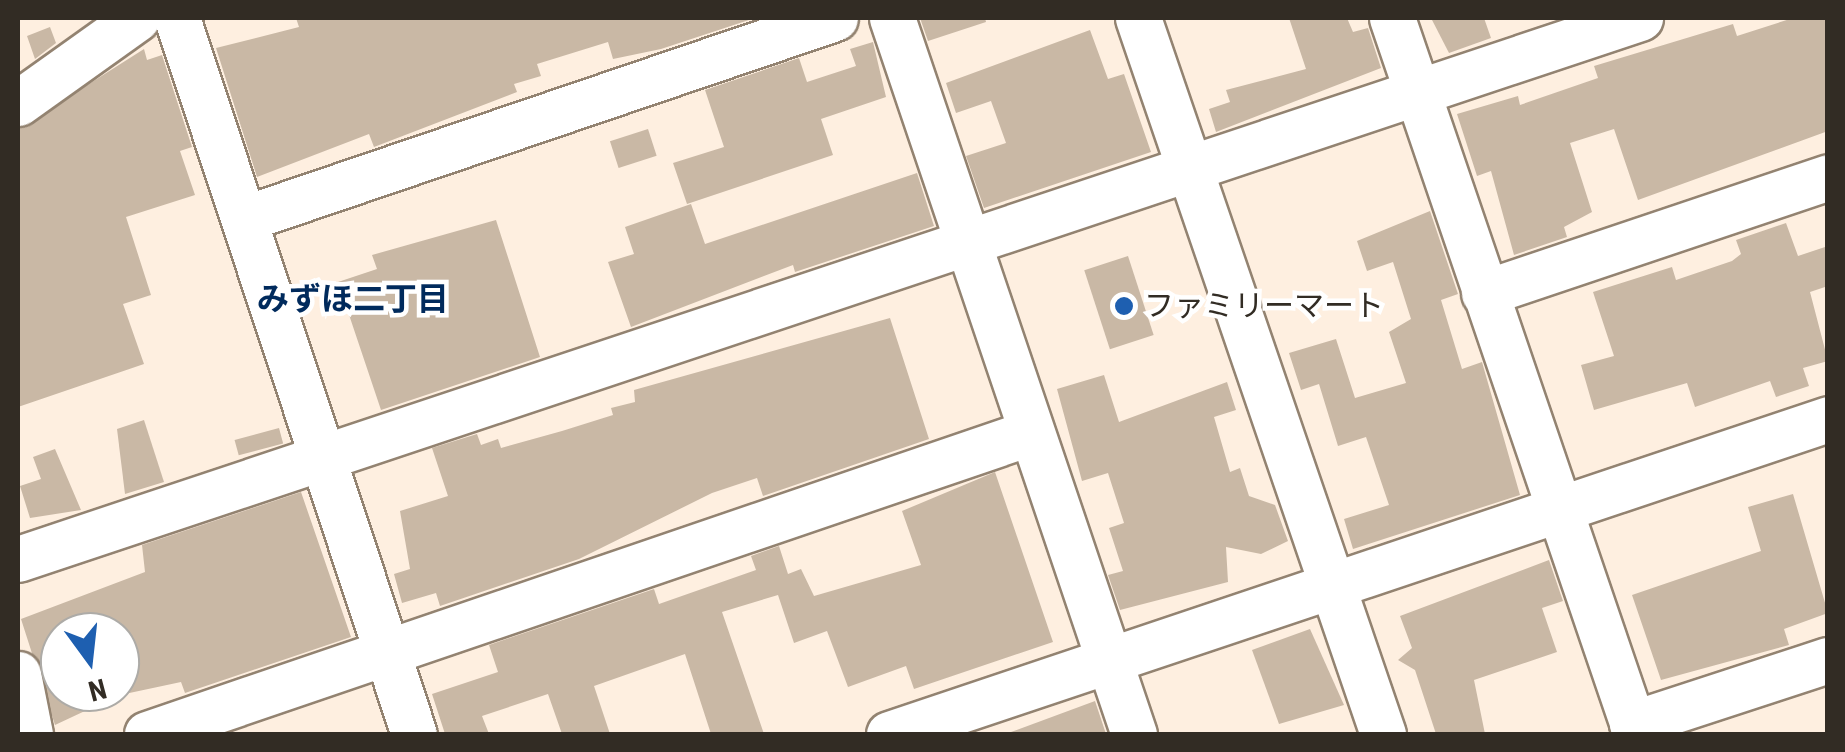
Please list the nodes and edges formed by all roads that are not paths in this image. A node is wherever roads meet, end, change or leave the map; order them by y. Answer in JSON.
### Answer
{"nodes":[{"id":1,"x":137,"y":18,"type":"edge"},
{"id":2,"x":177,"y":18,"type":"edge"},
{"id":3,"x":835,"y":18,"type":"edge"},
{"id":4,"x":892,"y":18,"type":"edge"},
{"id":5,"x":1138,"y":18,"type":"edge"},
{"id":6,"x":1392,"y":18,"type":"edge"},
{"id":7,"x":1640,"y":18,"type":"edge"},
{"id":8,"x":1416,"y":90,"type":"junction"},
{"id":9,"x":18,"y":103,"type":"edge"},
{"id":10,"x":1188,"y":168,"type":"junction"},
{"id":11,"x":1828,"y":177,"type":"edge"},
{"id":12,"x":246,"y":218,"type":"junction"},
{"id":13,"x":967,"y":242,"type":"junction"},
{"id":14,"x":1484,"y":293,"type":"junction"},
{"id":15,"x":1828,"y":419,"type":"edge"},
{"id":16,"x":1029,"y":433,"type":"junction"},
{"id":17,"x":325,"y":458,"type":"junction"},
{"id":18,"x":1557,"y":508,"type":"junction"},
{"id":19,"x":18,"y":560,"type":"edge"},
{"id":20,"x":1333,"y":586,"type":"junction"},
{"id":21,"x":386,"y":653,"type":"junction"},
{"id":22,"x":1828,"y":660,"type":"edge"},
{"id":23,"x":1108,"y":662,"type":"junction"},
{"id":24,"x":18,"y":674,"type":"edge"},
{"id":25,"x":1634,"y":729,"type":"edge"},
{"id":26,"x":30,"y":734,"type":"edge"},
{"id":27,"x":146,"y":734,"type":"edge"},
{"id":28,"x":414,"y":734,"type":"edge"},
{"id":29,"x":889,"y":734,"type":"edge"},
{"id":30,"x":1134,"y":734,"type":"edge"},
{"id":31,"x":1383,"y":734,"type":"edge"}],
"edges":[{"from":1,"to":9,"type":"street"},
{"from":2,"to":12,"type":"street"},
{"from":3,"to":12,"type":"street"},
{"from":4,"to":13,"type":"street"},
{"from":5,"to":10,"type":"street"},
{"from":6,"to":8,"type":"street"},
{"from":7,"to":8,"type":"street"},
{"from":8,"to":10,"type":"street"},
{"from":8,"to":14,"type":"street"},
{"from":10,"to":13,"type":"street"},
{"from":10,"to":20,"type":"street"},
{"from":11,"to":14,"type":"street"},
{"from":12,"to":17,"type":"street"},
{"from":13,"to":16,"type":"street"},
{"from":13,"to":17,"type":"street"},
{"from":14,"to":18,"type":"street"},
{"from":15,"to":18,"type":"street"},
{"from":16,"to":21,"type":"street"},
{"from":16,"to":23,"type":"street"},
{"from":17,"to":19,"type":"street"},
{"from":17,"to":21,"type":"street"},
{"from":18,"to":20,"type":"street"},
{"from":18,"to":25,"type":"street"},
{"from":20,"to":23,"type":"street"},
{"from":20,"to":31,"type":"street"},
{"from":21,"to":27,"type":"street"},
{"from":21,"to":28,"type":"street"},
{"from":22,"to":25,"type":"street"},
{"from":23,"to":29,"type":"street"},
{"from":23,"to":30,"type":"street"},
{"from":24,"to":26,"type":"street"}]}
